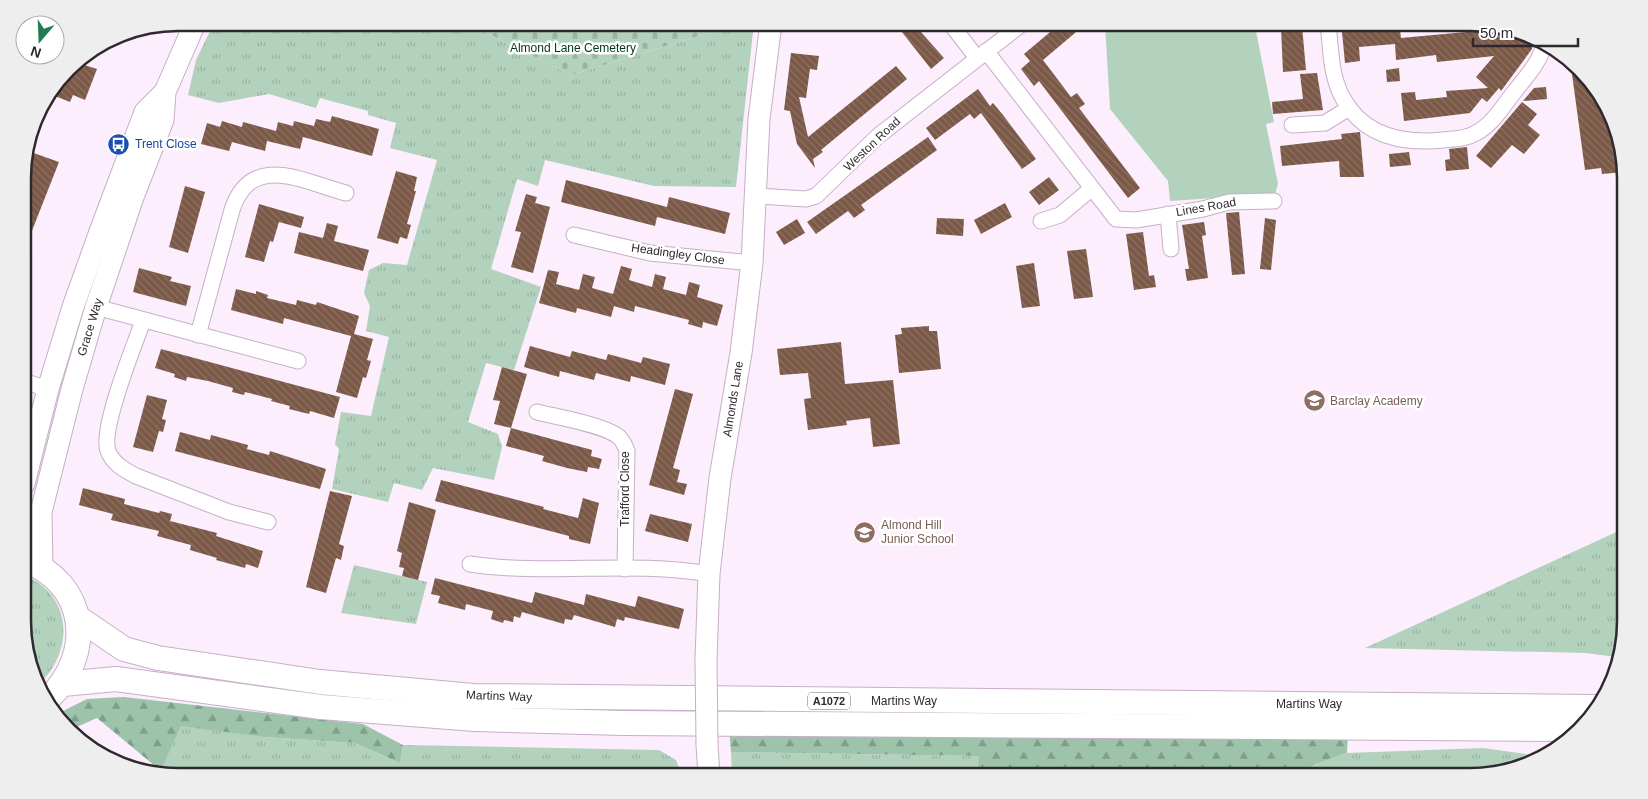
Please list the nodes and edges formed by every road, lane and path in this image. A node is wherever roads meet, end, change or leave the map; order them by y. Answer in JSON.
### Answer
{"nodes":[{"id":1,"x":959,"y":31,"type":"edge"},
{"id":2,"x":1011,"y":31,"type":"edge"},
{"id":3,"x":1329,"y":31,"type":"edge"},
{"id":4,"x":191,"y":32,"type":"edge"},
{"id":5,"x":770,"y":32,"type":"edge"},
{"id":6,"x":1543,"y":51,"type":"edge"},
{"id":7,"x":982,"y":55,"type":"junction"},
{"id":8,"x":165,"y":92,"type":"junction"},
{"id":9,"x":1349,"y":108,"type":"junction"},
{"id":10,"x":1292,"y":125,"type":"dead end"},
{"id":11,"x":1091,"y":189,"type":"junction"},
{"id":12,"x":346,"y":193,"type":"dead end"},
{"id":13,"x":757,"y":196,"type":"junction"},
{"id":14,"x":1274,"y":201,"type":"dead end"},
{"id":15,"x":1168,"y":214,"type":"junction"},
{"id":16,"x":1042,"y":221,"type":"dead end"},
{"id":17,"x":574,"y":236,"type":"dead end"},
{"id":18,"x":1171,"y":249,"type":"dead end"},
{"id":19,"x":752,"y":264,"type":"junction"},
{"id":20,"x":96,"y":307,"type":"junction"},
{"id":21,"x":143,"y":321,"type":"junction"},
{"id":22,"x":198,"y":335,"type":"junction"},
{"id":23,"x":298,"y":361,"type":"dead end"},
{"id":24,"x":32,"y":383,"type":"edge"},
{"id":25,"x":48,"y":388,"type":"junction"},
{"id":26,"x":537,"y":412,"type":"dead end"},
{"id":27,"x":31,"y":455,"type":"edge"},
{"id":28,"x":268,"y":522,"type":"dead end"},
{"id":29,"x":33,"y":564,"type":"edge"},
{"id":30,"x":470,"y":564,"type":"dead end"},
{"id":31,"x":625,"y":569,"type":"junction"},
{"id":32,"x":709,"y":574,"type":"junction"},
{"id":33,"x":77,"y":617,"type":"junction"},
{"id":34,"x":55,"y":691,"type":"edge"},
{"id":35,"x":1588,"y":707,"type":"edge"},
{"id":36,"x":1569,"y":729,"type":"edge"},
{"id":37,"x":708,"y":768,"type":"edge"}],
"edges":[{"from":1,"to":7,"type":"street"},
{"from":2,"to":7,"type":"street","name":"Weston Road"},
{"from":3,"to":9,"type":"street"},
{"from":4,"to":8,"type":"street","name":"Grace Way"},
{"from":5,"to":13,"type":"street","name":"Almonds Lane"},
{"from":6,"to":9,"type":"street"},
{"from":7,"to":11,"type":"street"},
{"from":7,"to":13,"type":"street","name":"Weston Road"},
{"from":8,"to":20,"type":"street","name":"Grace Way"},
{"from":8,"to":25,"type":"street","name":"Grace Way"},
{"from":9,"to":10,"type":"street"},
{"from":11,"to":15,"type":"street","name":"Lines Road"},
{"from":11,"to":16,"type":"street"},
{"from":12,"to":22,"type":"street"},
{"from":13,"to":19,"type":"street","name":"Almonds Lane"},
{"from":14,"to":15,"type":"street","name":"Lines Road"},
{"from":15,"to":18,"type":"street","name":"Lines Road"},
{"from":17,"to":19,"type":"street","name":"Headingley Close"},
{"from":19,"to":32,"type":"street","name":"Almonds Lane"},
{"from":20,"to":21,"type":"street"},
{"from":20,"to":29,"type":"street","name":"Grace Way"},
{"from":21,"to":22,"type":"street"},
{"from":21,"to":28,"type":"street"},
{"from":22,"to":23,"type":"street"},
{"from":24,"to":25,"type":"street"},
{"from":25,"to":27,"type":"street","name":"Grace Way"},
{"from":26,"to":31,"type":"street","name":"Trafford Close"},
{"from":29,"to":33,"type":"main road","number":"A1072"},
{"from":30,"to":31,"type":"street"},
{"from":31,"to":32,"type":"street"},
{"from":32,"to":37,"type":"street","name":"Almonds Lane","bridge":true},
{"from":33,"to":34,"type":"main road","number":"A1072"},
{"from":33,"to":35,"type":"main road","name":"Martins Way","number":"A1072"},
{"from":34,"to":36,"type":"main road","number":"A1072"}]}
